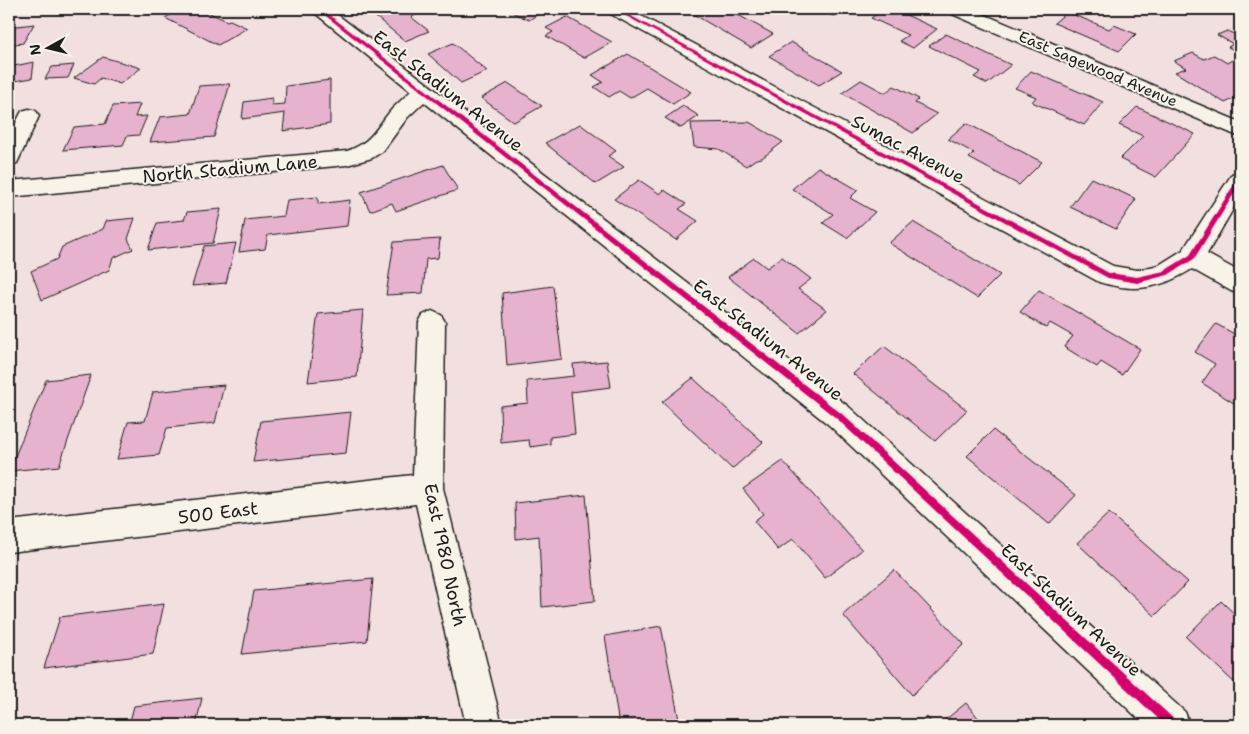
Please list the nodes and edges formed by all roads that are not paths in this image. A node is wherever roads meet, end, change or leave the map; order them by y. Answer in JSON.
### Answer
{"nodes":[{"id":1,"x":319,"y":9,"type":"edge"},
{"id":2,"x":615,"y":9,"type":"edge"},
{"id":3,"x":956,"y":9,"type":"edge"},
{"id":4,"x":423,"y":91,"type":"junction"},
{"id":5,"x":30,"y":116,"type":"dead end"},
{"id":6,"x":1240,"y":130,"type":"edge"},
{"id":7,"x":9,"y":158,"type":"edge"},
{"id":8,"x":1240,"y":179,"type":"edge"},
{"id":9,"x":9,"y":189,"type":"edge"},
{"id":10,"x":1192,"y":257,"type":"junction"},
{"id":11,"x":1240,"y":284,"type":"edge"},
{"id":12,"x":432,"y":322,"type":"dead end"},
{"id":13,"x":428,"y":488,"type":"junction"},
{"id":14,"x":9,"y":537,"type":"edge"},
{"id":15,"x":484,"y":725,"type":"edge"},
{"id":16,"x":1172,"y":725,"type":"edge"}],
"edges":[{"from":1,"to":4,"type":"street","name":"East Stadium Avenue"},
{"from":2,"to":10,"type":"street","name":"Sumac Avenue"},
{"from":3,"to":6,"type":"street","name":"East Sagewood Avenue"},
{"from":4,"to":9,"type":"street","name":"North Stadium Lane"},
{"from":4,"to":16,"type":"street","name":"East Stadium Avenue"},
{"from":5,"to":7,"type":"street"},
{"from":8,"to":10,"type":"street"},
{"from":10,"to":11,"type":"street"},
{"from":12,"to":13,"type":"street","name":"East 1980 North"},
{"from":13,"to":14,"type":"street","name":"500 East"},
{"from":13,"to":15,"type":"street","name":"East 1980 North"}]}
